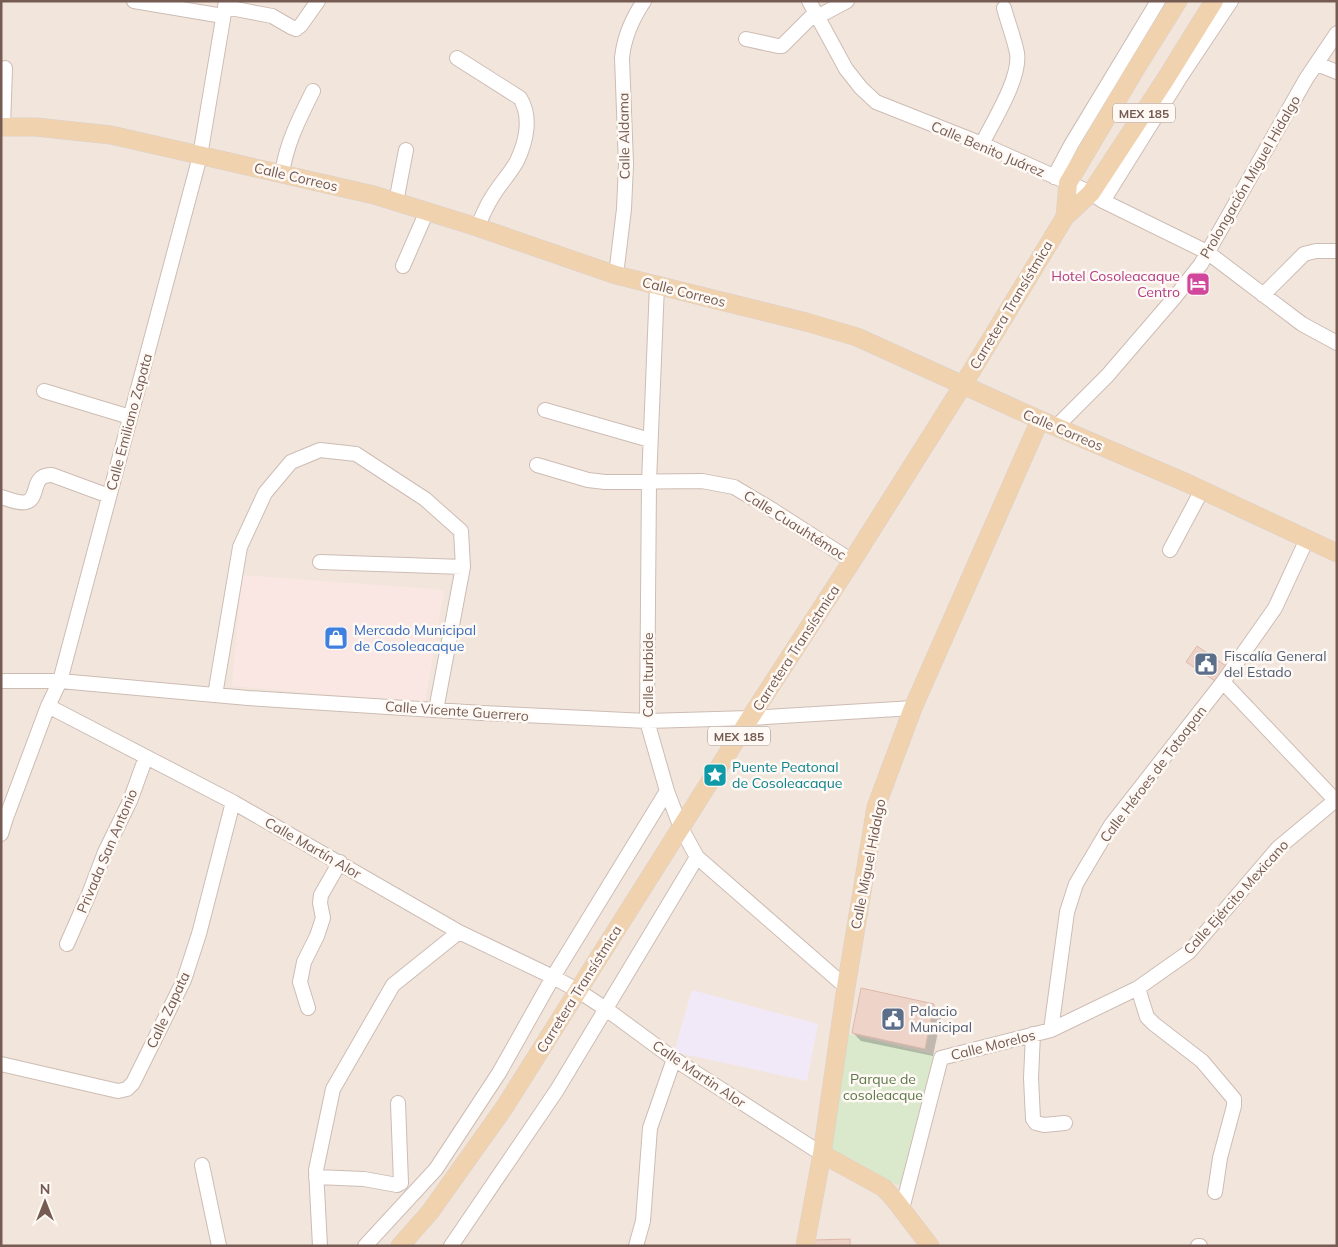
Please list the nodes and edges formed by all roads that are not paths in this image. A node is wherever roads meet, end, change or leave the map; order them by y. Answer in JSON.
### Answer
{"nodes":[{"id":1,"x":134,"y":1,"type":"edge"},
{"id":2,"x":318,"y":1,"type":"edge"},
{"id":3,"x":644,"y":1,"type":"edge"},
{"id":4,"x":848,"y":1,"type":"edge"},
{"id":5,"x":1158,"y":1,"type":"edge"},
{"id":6,"x":1178,"y":1,"type":"edge"},
{"id":7,"x":1214,"y":1,"type":"edge"},
{"id":8,"x":1231,"y":1,"type":"edge"},
{"id":9,"x":225,"y":8,"type":"edge"},
{"id":10,"x":1004,"y":8,"type":"dead end"},
{"id":11,"x":814,"y":10,"type":"edge"},
{"id":12,"x":1337,"y":33,"type":"edge"},
{"id":13,"x":746,"y":39,"type":"dead end"},
{"id":14,"x":457,"y":58,"type":"dead end"},
{"id":15,"x":1317,"y":64,"type":"junction"},
{"id":16,"x":5,"y":68,"type":"dead end"},
{"id":17,"x":1337,"y":72,"type":"edge"},
{"id":18,"x":313,"y":91,"type":"dead end"},
{"id":19,"x":2,"y":127,"type":"edge"},
{"id":20,"x":982,"y":144,"type":"junction"},
{"id":21,"x":406,"y":150,"type":"dead end"},
{"id":22,"x":200,"y":156,"type":"junction"},
{"id":23,"x":282,"y":174,"type":"junction"},
{"id":24,"x":1061,"y":180,"type":"junction"},
{"id":25,"x":1097,"y":197,"type":"junction"},
{"id":26,"x":396,"y":202,"type":"junction"},
{"id":27,"x":427,"y":211,"type":"junction"},
{"id":28,"x":1065,"y":216,"type":"junction"},
{"id":29,"x":477,"y":227,"type":"junction"},
{"id":30,"x":1337,"y":251,"type":"edge"},
{"id":31,"x":1207,"y":252,"type":"junction"},
{"id":32,"x":403,"y":266,"type":"dead end"},
{"id":33,"x":616,"y":275,"type":"junction"},
{"id":34,"x":657,"y":285,"type":"junction"},
{"id":35,"x":1263,"y":295,"type":"junction"},
{"id":36,"x":1337,"y":343,"type":"edge"},
{"id":37,"x":963,"y":386,"type":"junction"},
{"id":38,"x":44,"y":391,"type":"dead end"},
{"id":39,"x":545,"y":410,"type":"dead end"},
{"id":40,"x":130,"y":417,"type":"junction"},
{"id":41,"x":1048,"y":424,"type":"junction"},
{"id":42,"x":650,"y":440,"type":"junction"},
{"id":43,"x":537,"y":465,"type":"dead end"},
{"id":44,"x":649,"y":482,"type":"junction"},
{"id":45,"x":1202,"y":490,"type":"junction"},
{"id":46,"x":109,"y":496,"type":"junction"},
{"id":47,"x":1,"y":497,"type":"edge"},
{"id":48,"x":1307,"y":539,"type":"junction"},
{"id":49,"x":1170,"y":550,"type":"dead end"},
{"id":50,"x":1337,"y":553,"type":"edge"},
{"id":51,"x":852,"y":561,"type":"junction"},
{"id":52,"x":320,"y":562,"type":"dead end"},
{"id":53,"x":463,"y":567,"type":"junction"},
{"id":54,"x":1,"y":681,"type":"edge"},
{"id":55,"x":60,"y":681,"type":"junction"},
{"id":56,"x":1223,"y":682,"type":"junction"},
{"id":57,"x":215,"y":695,"type":"junction"},
{"id":58,"x":48,"y":706,"type":"junction"},
{"id":59,"x":913,"y":708,"type":"junction"},
{"id":60,"x":436,"y":710,"type":"junction"},
{"id":61,"x":750,"y":718,"type":"junction"},
{"id":62,"x":647,"y":721,"type":"junction"},
{"id":63,"x":146,"y":758,"type":"junction"},
{"id":64,"x":667,"y":791,"type":"junction"},
{"id":65,"x":1336,"y":800,"type":"edge"},
{"id":66,"x":233,"y":802,"type":"junction"},
{"id":67,"x":681,"y":828,"type":"junction"},
{"id":68,"x":1,"y":834,"type":"edge"},
{"id":69,"x":697,"y":857,"type":"junction"},
{"id":70,"x":340,"y":862,"type":"junction"},
{"id":71,"x":459,"y":932,"type":"junction"},
{"id":72,"x":67,"y":944,"type":"dead end"},
{"id":73,"x":553,"y":977,"type":"junction"},
{"id":74,"x":846,"y":987,"type":"junction"},
{"id":75,"x":1138,"y":988,"type":"junction"},
{"id":76,"x":578,"y":990,"type":"junction"},
{"id":77,"x":308,"y":1008,"type":"dead end"},
{"id":78,"x":606,"y":1009,"type":"junction"},
{"id":79,"x":1051,"y":1030,"type":"junction"},
{"id":80,"x":1033,"y":1034,"type":"junction"},
{"id":81,"x":674,"y":1059,"type":"junction"},
{"id":82,"x":1,"y":1064,"type":"edge"},
{"id":83,"x":398,"y":1103,"type":"dead end"},
{"id":84,"x":1065,"y":1123,"type":"dead end"},
{"id":85,"x":822,"y":1154,"type":"junction"},
{"id":86,"x":202,"y":1165,"type":"dead end"},
{"id":87,"x":316,"y":1178,"type":"junction"},
{"id":88,"x":1215,"y":1192,"type":"dead end"},
{"id":89,"x":902,"y":1210,"type":"junction"},
{"id":90,"x":220,"y":1246,"type":"edge"},
{"id":91,"x":320,"y":1246,"type":"edge"},
{"id":92,"x":364,"y":1246,"type":"edge"},
{"id":93,"x":400,"y":1246,"type":"edge"},
{"id":94,"x":451,"y":1246,"type":"edge"},
{"id":95,"x":636,"y":1246,"type":"edge"},
{"id":96,"x":805,"y":1246,"type":"edge"},
{"id":97,"x":930,"y":1246,"type":"edge"}],
"edges":[{"from":1,"to":9,"type":"street"},
{"from":2,"to":9,"type":"street"},
{"from":3,"to":33,"type":"street","name":"Calle Aldama"},
{"from":4,"to":11,"type":"street"},
{"from":5,"to":24,"type":"street"},
{"from":6,"to":24,"type":"main road","name":"Carretera Transístmica","number":"MEX 185"},
{"from":7,"to":25,"type":"main road","name":"Carretera Transístmica","number":"MEX 185"},
{"from":8,"to":25,"type":"street"},
{"from":9,"to":22,"type":"street","name":"Calle Emiliano Zapata"},
{"from":10,"to":20,"type":"street"},
{"from":11,"to":13,"type":"street"},
{"from":11,"to":20,"type":"street","name":"Calle Benito Juárez"},
{"from":12,"to":15,"type":"street","name":"Prolongación Miguel Hidalgo"},
{"from":14,"to":29,"type":"street"},
{"from":15,"to":17,"type":"street"},
{"from":15,"to":31,"type":"street","name":"Prolongación Miguel Hidalgo"},
{"from":16,"to":19,"type":"street"},
{"from":18,"to":23,"type":"street"},
{"from":19,"to":22,"type":"main road","name":"Calle Correos"},
{"from":20,"to":24,"type":"street","name":"Calle Benito Juárez"},
{"from":21,"to":26,"type":"street"},
{"from":22,"to":23,"type":"main road","name":"Calle Correos"},
{"from":22,"to":40,"type":"street","name":"Calle Emiliano Zapata"},
{"from":23,"to":26,"type":"main road","name":"Calle Correos"},
{"from":24,"to":25,"type":"street","name":"Calle Benito Juárez"},
{"from":24,"to":28,"type":"main road","name":"Carretera Transístmica","number":"MEX 185"},
{"from":25,"to":28,"type":"main road","name":"Carretera Transístmica","number":"MEX 185"},
{"from":25,"to":31,"type":"street","name":"Calle Benito Juárez"},
{"from":26,"to":27,"type":"main road","name":"Calle Correos"},
{"from":27,"to":29,"type":"main road","name":"Calle Correos"},
{"from":27,"to":32,"type":"street"},
{"from":28,"to":37,"type":"main road","name":"Carretera Transístmica","number":"MEX 185"},
{"from":29,"to":33,"type":"main road","name":"Calle Correos"},
{"from":30,"to":35,"type":"street"},
{"from":31,"to":35,"type":"street","name":"Calle Benito Juárez"},
{"from":31,"to":41,"type":"street","name":"Prolongación Miguel Hidalgo"},
{"from":33,"to":34,"type":"main road","name":"Calle Correos"},
{"from":34,"to":37,"type":"main road","name":"Calle Correos"},
{"from":34,"to":42,"type":"street","name":"Calle Iturbide"},
{"from":35,"to":36,"type":"street","name":"Calle Benito Juárez"},
{"from":37,"to":41,"type":"main road","name":"Calle Correos"},
{"from":37,"to":51,"type":"main road","name":"Carretera Transístmica","number":"MEX 185"},
{"from":38,"to":40,"type":"street"},
{"from":39,"to":42,"type":"street"},
{"from":40,"to":46,"type":"street","name":"Calle Emiliano Zapata"},
{"from":41,"to":45,"type":"main road","name":"Calle Correos"},
{"from":41,"to":59,"type":"main road","name":"Calle Miguel Hidalgo"},
{"from":42,"to":44,"type":"street","name":"Calle Iturbide"},
{"from":43,"to":44,"type":"street","name":"Calle Cuauhtémoc"},
{"from":44,"to":51,"type":"street","name":"Calle Cuauhtémoc"},
{"from":44,"to":62,"type":"street","name":"Calle Iturbide"},
{"from":45,"to":48,"type":"main road","name":"Calle Correos"},
{"from":45,"to":49,"type":"street"},
{"from":46,"to":47,"type":"street"},
{"from":46,"to":55,"type":"street","name":"Calle Emiliano Zapata"},
{"from":48,"to":50,"type":"main road","name":"Calle Correos"},
{"from":48,"to":56,"type":"street","name":"Calle Héroes de Totoapan"},
{"from":51,"to":61,"type":"main road","name":"Carretera Transístmica","number":"MEX 185"},
{"from":52,"to":53,"type":"street"},
{"from":53,"to":57,"type":"street"},
{"from":53,"to":60,"type":"street"},
{"from":54,"to":55,"type":"street","name":"Calle Vicente Guerrero"},
{"from":55,"to":57,"type":"street","name":"Calle Vicente Guerrero"},
{"from":55,"to":58,"type":"street","name":"Calle Emiliano Zapata"},
{"from":56,"to":65,"type":"street"},
{"from":56,"to":79,"type":"street","name":"Calle Héroes de Totoapan"},
{"from":57,"to":60,"type":"street","name":"Calle Vicente Guerrero"},
{"from":58,"to":63,"type":"street","name":"Calle Martín Alor"},
{"from":58,"to":68,"type":"street","name":"Calle Emiliano Zapata"},
{"from":59,"to":61,"type":"street","name":"Calle Vicente Guerrero"},
{"from":59,"to":74,"type":"main road","name":"Calle Miguel Hidalgo"},
{"from":60,"to":62,"type":"street","name":"Calle Vicente Guerrero"},
{"from":61,"to":62,"type":"street","name":"Calle Vicente Guerrero"},
{"from":61,"to":67,"type":"main road","name":"Carretera Transístmica","number":"MEX 185"},
{"from":62,"to":64,"type":"street","name":"Calle Iturbide"},
{"from":63,"to":66,"type":"street","name":"Calle Martín Alor"},
{"from":63,"to":72,"type":"street","name":"Privada San Antonio"},
{"from":64,"to":67,"type":"street","name":"Calle Iturbide"},
{"from":64,"to":73,"type":"street"},
{"from":65,"to":75,"type":"street","name":"Calle Ejército Mexicano"},
{"from":66,"to":70,"type":"street","name":"Calle Martín Alor"},
{"from":66,"to":82,"type":"street","name":"Calle Zapata"},
{"from":67,"to":69,"type":"street","name":"Calle Iturbide"},
{"from":67,"to":76,"type":"main road","name":"Carretera Transístmica","number":"MEX 185"},
{"from":69,"to":74,"type":"street","name":"Calle Iturbide"},
{"from":69,"to":78,"type":"street"},
{"from":70,"to":71,"type":"street","name":"Calle Martín Alor"},
{"from":70,"to":77,"type":"street"},
{"from":71,"to":73,"type":"street","name":"Calle Martín Alor"},
{"from":71,"to":87,"type":"street"},
{"from":73,"to":76,"type":"street","name":"Calle Martín Alor"},
{"from":73,"to":92,"type":"street"},
{"from":74,"to":85,"type":"main road","name":"Calle Miguel Hidalgo"},
{"from":75,"to":79,"type":"street","name":"Calle Ejército Mexicano"},
{"from":75,"to":88,"type":"street"},
{"from":76,"to":78,"type":"street","name":"Calle Martin Alor"},
{"from":76,"to":93,"type":"main road","name":"Carretera Transístmica","number":"MEX 185"},
{"from":78,"to":81,"type":"street","name":"Calle Martin Alor"},
{"from":78,"to":94,"type":"street"},
{"from":79,"to":80,"type":"street","name":"Calle Morelos"},
{"from":80,"to":84,"type":"street"},
{"from":80,"to":89,"type":"street","name":"Calle Morelos"},
{"from":81,"to":85,"type":"street","name":"Calle Martin Alor"},
{"from":81,"to":95,"type":"street"},
{"from":83,"to":87,"type":"street"},
{"from":85,"to":89,"type":"main road"},
{"from":85,"to":96,"type":"main road","name":"Calle Miguel Hidalgo"},
{"from":86,"to":90,"type":"street"},
{"from":87,"to":91,"type":"street"},
{"from":89,"to":97,"type":"main road"}]}
